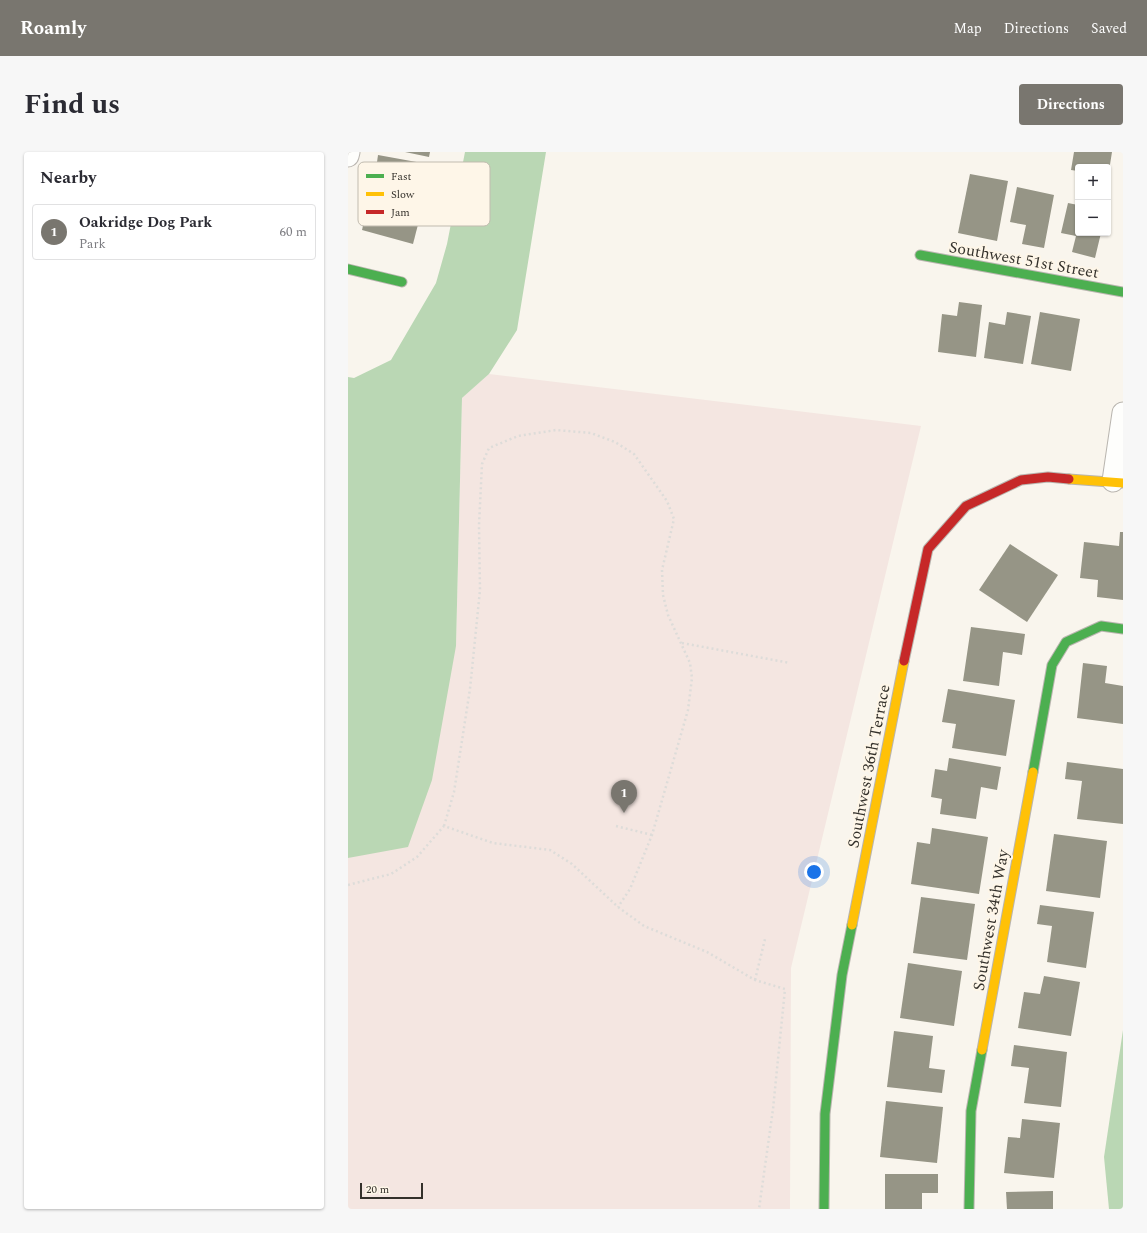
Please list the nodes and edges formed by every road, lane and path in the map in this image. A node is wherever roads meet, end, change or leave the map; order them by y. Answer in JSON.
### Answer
{"nodes":[{"id":1,"x":349,"y":152,"type":"edge"},
{"id":2,"x":348,"y":156,"type":"edge"},
{"id":3,"x":920,"y":255,"type":"dead end"},
{"id":4,"x":348,"y":269,"type":"edge"},
{"id":5,"x":402,"y":282,"type":"dead end"},
{"id":6,"x":1123,"y":292,"type":"edge"},
{"id":7,"x":1123,"y":413,"type":"edge"},
{"id":8,"x":1118,"y":482,"type":"edge"},
{"id":9,"x":1123,"y":628,"type":"edge"},
{"id":10,"x":682,"y":643,"type":"junction"},
{"id":11,"x":790,"y":663,"type":"dead end"},
{"id":12,"x":444,"y":826,"type":"junction"},
{"id":13,"x":616,"y":826,"type":"dead end"},
{"id":14,"x":652,"y":834,"type":"junction"},
{"id":15,"x":348,"y":885,"type":"edge"},
{"id":16,"x":618,"y":907,"type":"junction"},
{"id":17,"x":765,"y":939,"type":"dead end"},
{"id":18,"x":755,"y":980,"type":"junction"},
{"id":19,"x":758,"y":1209,"type":"edge"},
{"id":20,"x":824,"y":1209,"type":"edge"},
{"id":21,"x":969,"y":1209,"type":"edge"}],
"edges":[{"from":1,"to":2,"type":"street"},
{"from":3,"to":6,"type":"street","name":"Southwest 51st Street"},
{"from":4,"to":5,"type":"street"},
{"from":7,"to":8,"type":"street"},
{"from":8,"to":20,"type":"street","name":"Southwest 36th Terrace"},
{"from":9,"to":21,"type":"street","name":"Southwest 34th Way"},
{"from":10,"to":11,"type":"path"},
{"from":10,"to":12,"type":"path"},
{"from":10,"to":14,"type":"path"},
{"from":12,"to":15,"type":"path"},
{"from":12,"to":16,"type":"path"},
{"from":13,"to":14,"type":"path"},
{"from":14,"to":16,"type":"path"},
{"from":16,"to":18,"type":"path"},
{"from":17,"to":18,"type":"path"},
{"from":18,"to":19,"type":"path"}]}
